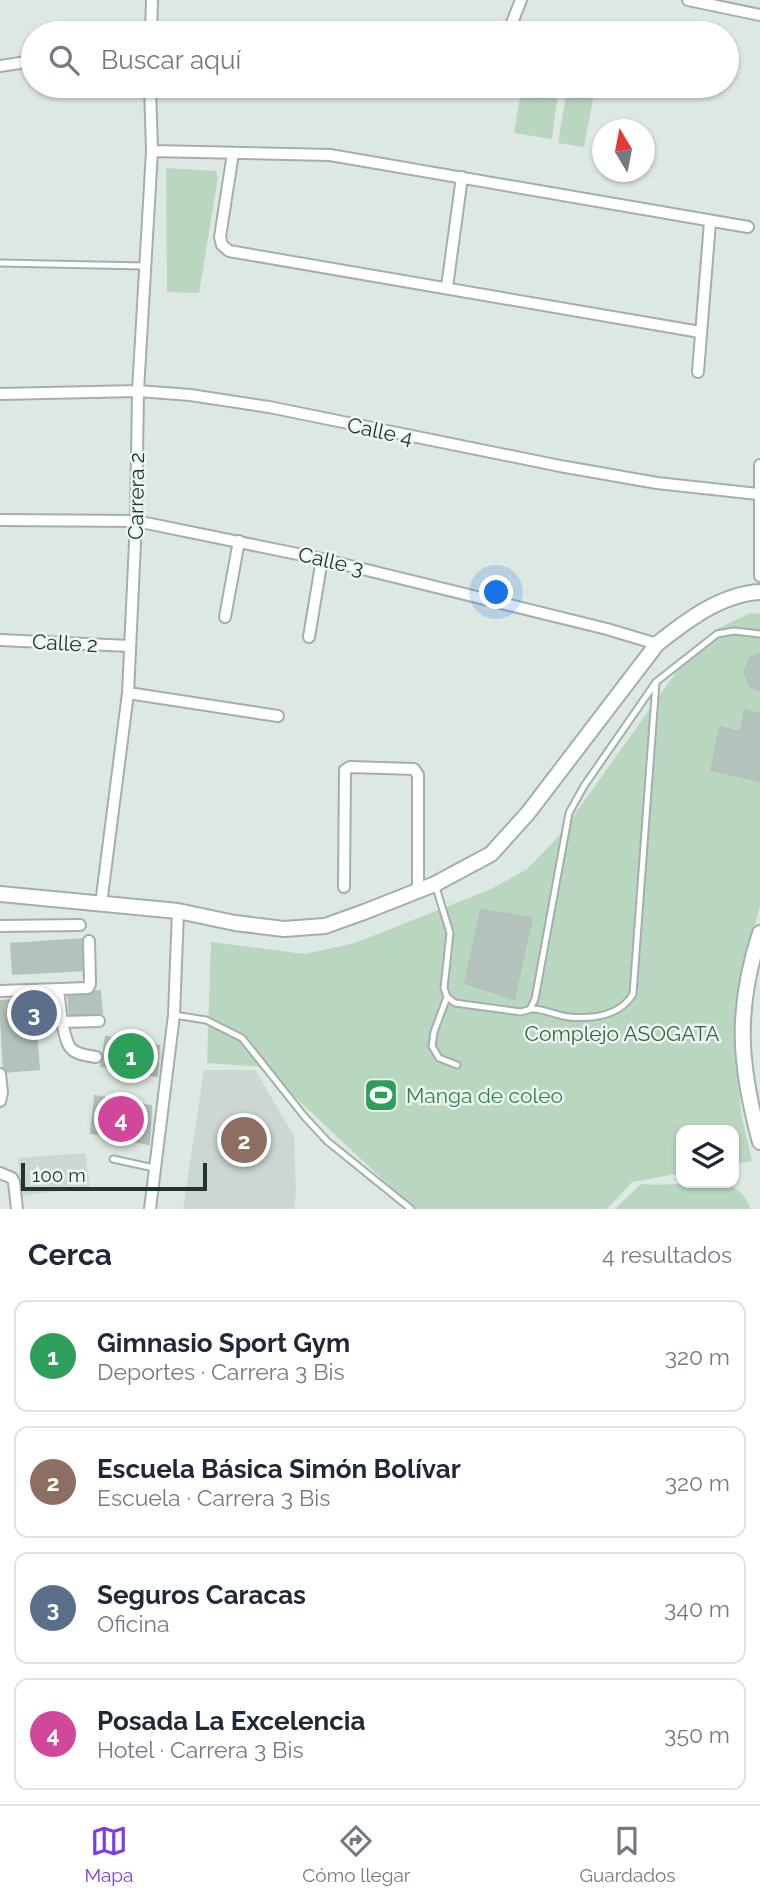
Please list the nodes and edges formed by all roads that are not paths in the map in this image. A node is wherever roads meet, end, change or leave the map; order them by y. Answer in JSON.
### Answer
{"nodes":[{"id":1,"x":152,"y":0,"type":"edge"},
{"id":2,"x":521,"y":0,"type":"edge"},
{"id":3,"x":688,"y":0,"type":"edge"},
{"id":4,"x":760,"y":15,"type":"edge"},
{"id":5,"x":151,"y":21,"type":"edge"},
{"id":6,"x":513,"y":21,"type":"edge"},
{"id":7,"x":21,"y":63,"type":"edge"},
{"id":8,"x":0,"y":66,"type":"edge"},
{"id":9,"x":150,"y":98,"type":"edge"},
{"id":10,"x":152,"y":151,"type":"junction"},
{"id":11,"x":233,"y":153,"type":"junction"},
{"id":12,"x":462,"y":177,"type":"junction"},
{"id":13,"x":710,"y":222,"type":"junction"},
{"id":14,"x":748,"y":227,"type":"dead end"},
{"id":15,"x":0,"y":262,"type":"edge"},
{"id":16,"x":145,"y":265,"type":"junction"},
{"id":17,"x":447,"y":287,"type":"junction"},
{"id":18,"x":700,"y":332,"type":"junction"},
{"id":19,"x":698,"y":372,"type":"dead end"},
{"id":20,"x":138,"y":391,"type":"junction"},
{"id":21,"x":0,"y":394,"type":"edge"},
{"id":22,"x":760,"y":465,"type":"edge"},
{"id":23,"x":758,"y":495,"type":"edge"},
{"id":24,"x":0,"y":520,"type":"edge"},
{"id":25,"x":136,"y":521,"type":"junction"},
{"id":26,"x":239,"y":541,"type":"junction"},
{"id":27,"x":322,"y":559,"type":"junction"},
{"id":28,"x":760,"y":576,"type":"edge"},
{"id":29,"x":760,"y":592,"type":"edge"},
{"id":30,"x":225,"y":617,"type":"dead end"},
{"id":31,"x":760,"y":634,"type":"edge"},
{"id":32,"x":309,"y":637,"type":"dead end"},
{"id":33,"x":0,"y":640,"type":"edge"},
{"id":34,"x":657,"y":644,"type":"junction"},
{"id":35,"x":130,"y":646,"type":"junction"},
{"id":36,"x":656,"y":681,"type":"junction"},
{"id":37,"x":128,"y":694,"type":"junction"},
{"id":38,"x":278,"y":716,"type":"dead end"},
{"id":39,"x":435,"y":884,"type":"junction"},
{"id":40,"x":344,"y":887,"type":"dead end"},
{"id":41,"x":418,"y":891,"type":"junction"},
{"id":42,"x":0,"y":894,"type":"edge"},
{"id":43,"x":101,"y":904,"type":"junction"},
{"id":44,"x":178,"y":911,"type":"junction"},
{"id":45,"x":80,"y":925,"type":"dead end"},
{"id":46,"x":0,"y":926,"type":"edge"},
{"id":47,"x":760,"y":933,"type":"edge"},
{"id":48,"x":89,"y":942,"type":"dead end"},
{"id":49,"x":58,"y":989,"type":"junction"},
{"id":50,"x":0,"y":991,"type":"edge"},
{"id":51,"x":447,"y":997,"type":"junction"},
{"id":52,"x":530,"y":1009,"type":"junction"},
{"id":53,"x":174,"y":1015,"type":"junction"},
{"id":54,"x":99,"y":1021,"type":"dead end"},
{"id":55,"x":62,"y":1022,"type":"junction"},
{"id":56,"x":96,"y":1056,"type":"dead end"},
{"id":57,"x":457,"y":1065,"type":"dead end"},
{"id":58,"x":0,"y":1074,"type":"edge"},
{"id":59,"x":0,"y":1101,"type":"edge"},
{"id":60,"x":760,"y":1142,"type":"edge"},
{"id":61,"x":113,"y":1159,"type":"dead end"},
{"id":62,"x":154,"y":1168,"type":"junction"},
{"id":63,"x":0,"y":1173,"type":"edge"},
{"id":64,"x":17,"y":1209,"type":"edge"},
{"id":65,"x":150,"y":1209,"type":"edge"},
{"id":66,"x":411,"y":1209,"type":"edge"}],
"edges":[{"from":1,"to":5,"type":"street"},
{"from":2,"to":6,"type":"street"},
{"from":3,"to":4,"type":"street"},
{"from":7,"to":8,"type":"street"},
{"from":9,"to":10,"type":"street","name":"Carrera 2"},
{"from":10,"to":11,"type":"street"},
{"from":10,"to":16,"type":"street","name":"Carrera 2"},
{"from":11,"to":12,"type":"street"},
{"from":11,"to":17,"type":"street"},
{"from":12,"to":13,"type":"street"},
{"from":12,"to":17,"type":"street"},
{"from":13,"to":14,"type":"street"},
{"from":13,"to":18,"type":"street"},
{"from":15,"to":16,"type":"lane"},
{"from":16,"to":20,"type":"street","name":"Carrera 2"},
{"from":17,"to":18,"type":"street"},
{"from":18,"to":19,"type":"street"},
{"from":20,"to":21,"type":"street","name":"Calle 4"},
{"from":20,"to":23,"type":"street","name":"Calle 4"},
{"from":20,"to":25,"type":"street","name":"Carrera 2"},
{"from":22,"to":23,"type":"street"},
{"from":23,"to":28,"type":"street"},
{"from":24,"to":25,"type":"street","name":"Calle 3"},
{"from":25,"to":26,"type":"street","name":"Calle 3"},
{"from":25,"to":35,"type":"street","name":"Carrera 2"},
{"from":26,"to":27,"type":"street","name":"Calle 3"},
{"from":26,"to":30,"type":"street"},
{"from":27,"to":32,"type":"street"},
{"from":27,"to":34,"type":"street","name":"Calle 3"},
{"from":29,"to":34,"type":"street"},
{"from":31,"to":36,"type":"lane"},
{"from":33,"to":35,"type":"street","name":"Calle 2"},
{"from":34,"to":39,"type":"street"},
{"from":35,"to":37,"type":"street","name":"Carrera 2"},
{"from":36,"to":52,"type":"lane"},
{"from":36,"to":52,"type":"lane"},
{"from":37,"to":38,"type":"street"},
{"from":37,"to":43,"type":"street","name":"Carrera 2"},
{"from":39,"to":41,"type":"street"},
{"from":39,"to":51,"type":"lane"},
{"from":40,"to":41,"type":"street"},
{"from":41,"to":44,"type":"street"},
{"from":42,"to":43,"type":"street"},
{"from":43,"to":44,"type":"street"},
{"from":44,"to":53,"type":"street"},
{"from":45,"to":46,"type":"street"},
{"from":47,"to":60,"type":"street"},
{"from":48,"to":49,"type":"street"},
{"from":49,"to":50,"type":"street"},
{"from":49,"to":55,"type":"street"},
{"from":51,"to":52,"type":"lane"},
{"from":51,"to":57,"type":"lane"},
{"from":53,"to":62,"type":"street"},
{"from":53,"to":66,"type":"lane"},
{"from":54,"to":55,"type":"street"},
{"from":55,"to":56,"type":"street"},
{"from":58,"to":59,"type":"street"},
{"from":61,"to":62,"type":"lane"},
{"from":62,"to":65,"type":"street"},
{"from":63,"to":64,"type":"street"}]}
